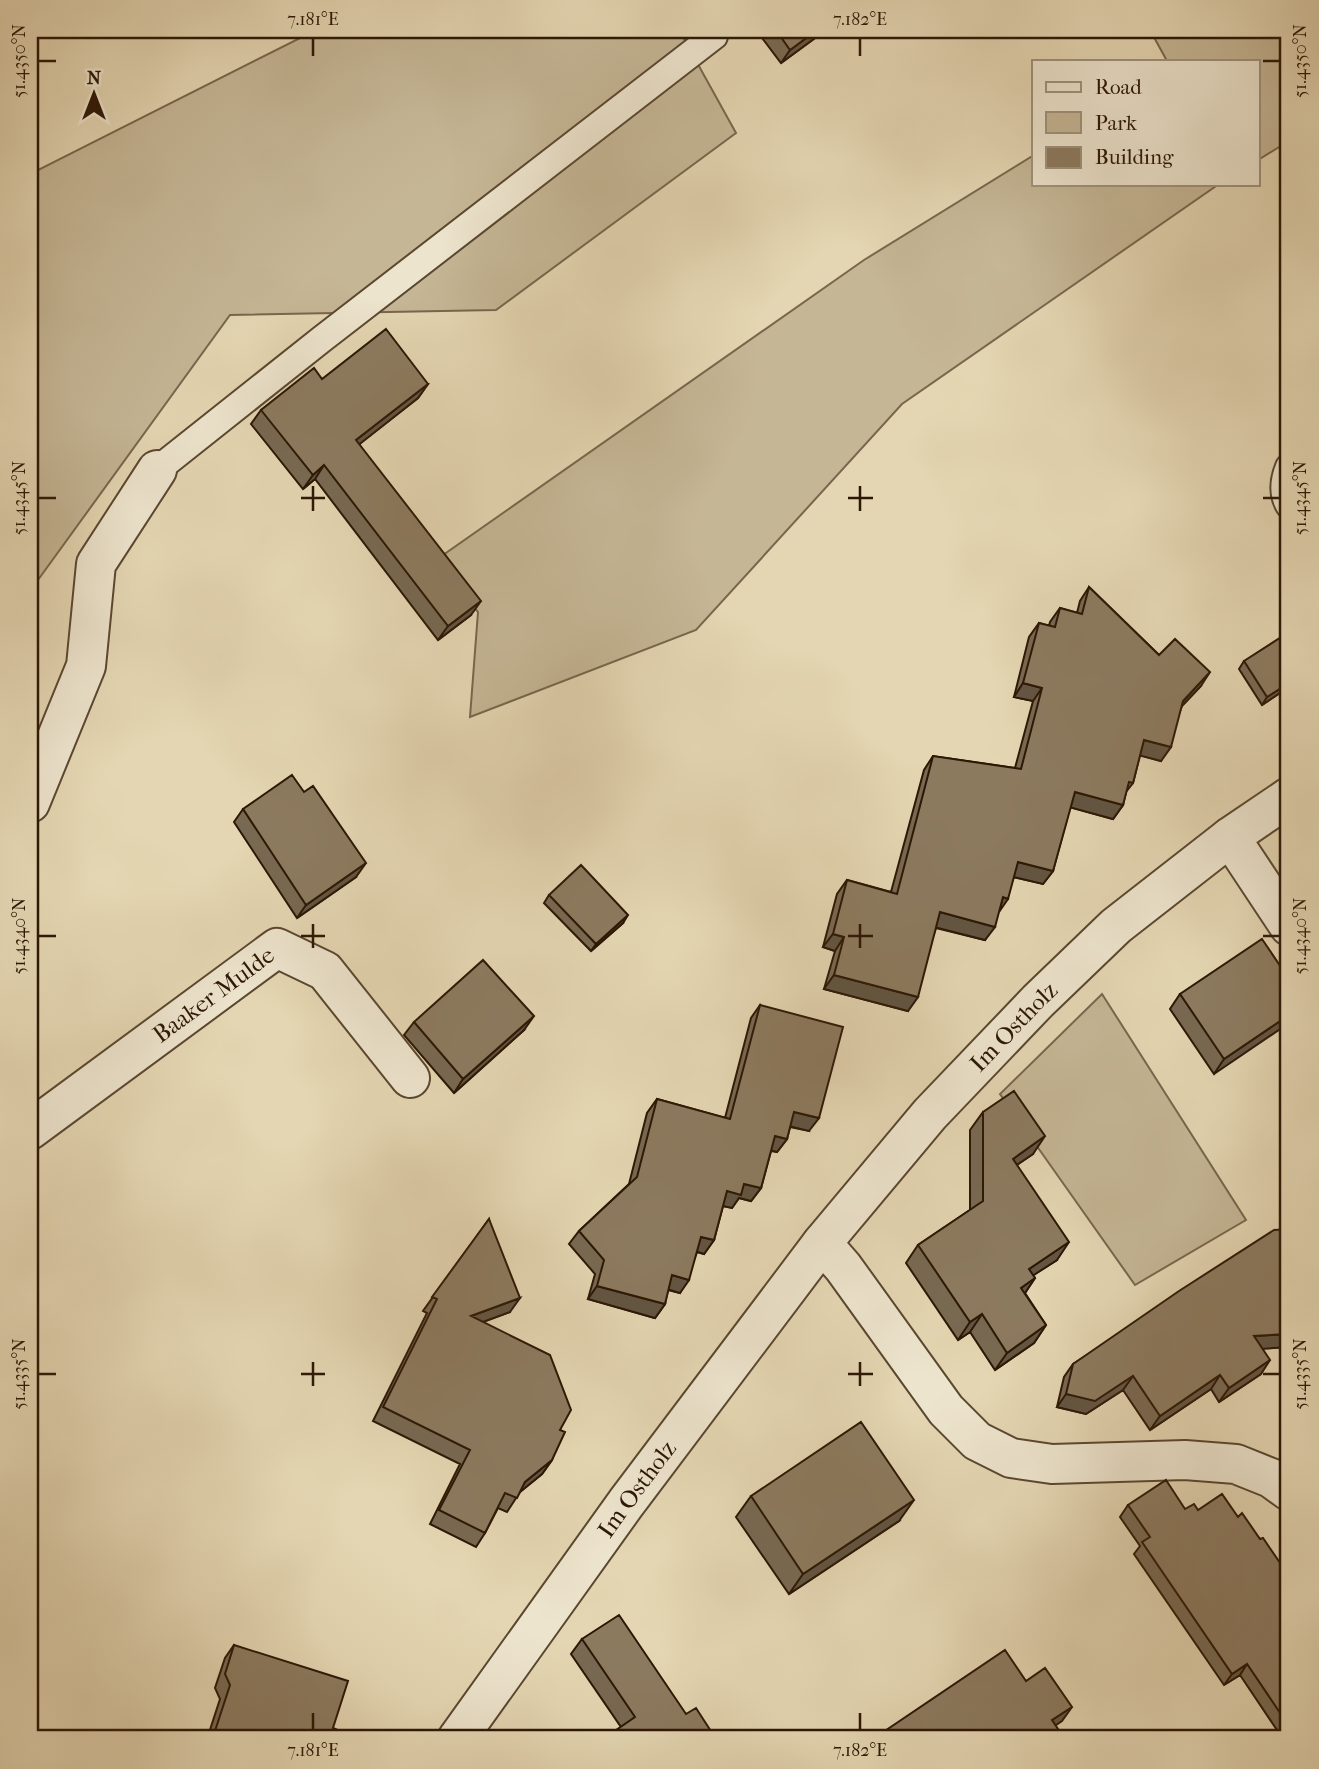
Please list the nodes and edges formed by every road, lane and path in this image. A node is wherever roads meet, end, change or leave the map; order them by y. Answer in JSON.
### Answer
{"nodes":[{"id":1,"x":714,"y":36,"type":"dead end"},
{"id":2,"x":1289,"y":467,"type":"edge"},
{"id":3,"x":157,"y":470,"type":"joint"},
{"id":4,"x":1289,"y":505,"type":"edge"},
{"id":5,"x":1289,"y":797,"type":"edge"},
{"id":6,"x":30,"y":803,"type":"edge"},
{"id":7,"x":1230,"y":837,"type":"junction"},
{"id":8,"x":1289,"y":926,"type":"edge"},
{"id":9,"x":410,"y":1078,"type":"dead end"},
{"id":10,"x":30,"y":1130,"type":"edge"},
{"id":11,"x":821,"y":1243,"type":"junction"},
{"id":12,"x":1289,"y":1491,"type":"edge"},
{"id":13,"x":457,"y":1739,"type":"edge"}],
"edges":[{"from":1,"to":3,"type":"lane"},
{"from":2,"to":4,"type":"lane"},
{"from":3,"to":6,"type":"street"},
{"from":5,"to":7,"type":"street","name":"Im Ostholz"},
{"from":7,"to":8,"type":"street"},
{"from":7,"to":11,"type":"street","name":"Im Ostholz"},
{"from":9,"to":10,"type":"street","name":"Baaker Mulde"},
{"from":11,"to":12,"type":"street"},
{"from":11,"to":13,"type":"street","name":"Im Ostholz"}]}
